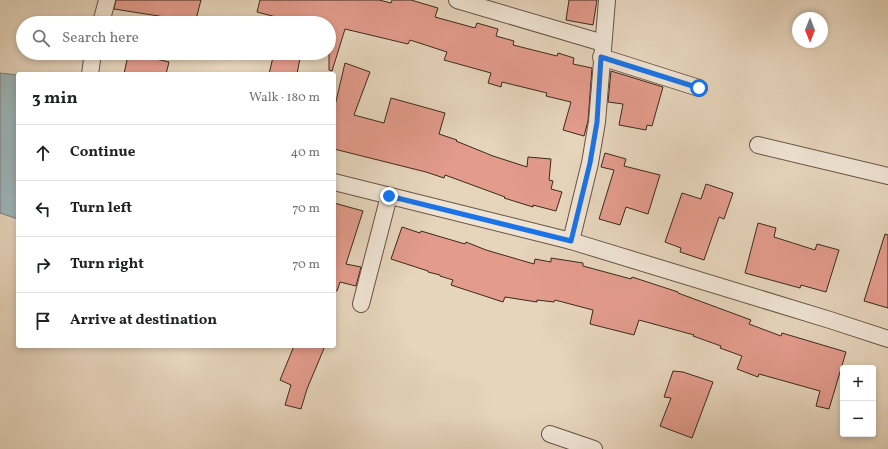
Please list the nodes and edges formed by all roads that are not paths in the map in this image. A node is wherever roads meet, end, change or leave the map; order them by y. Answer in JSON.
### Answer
{"nodes":[{"id":1,"x":107,"y":0,"type":"edge"},
{"id":2,"x":457,"y":0,"type":"edge"},
{"id":3,"x":607,"y":0,"type":"edge"},
{"id":4,"x":103,"y":16,"type":"edge"},
{"id":5,"x":602,"y":50,"type":"junction"},
{"id":6,"x":92,"y":60,"type":"edge"},
{"id":7,"x":90,"y":72,"type":"edge"},
{"id":8,"x":699,"y":88,"type":"dead end"},
{"id":9,"x":758,"y":145,"type":"dead end"},
{"id":10,"x":888,"y":176,"type":"edge"},
{"id":11,"x":336,"y":183,"type":"edge"},
{"id":12,"x":389,"y":196,"type":"junction"},
{"id":13,"x":571,"y":241,"type":"junction"},
{"id":14,"x":361,"y":304,"type":"dead end"},
{"id":15,"x":888,"y":339,"type":"edge"},
{"id":16,"x":550,"y":434,"type":"dead end"},
{"id":17,"x":594,"y":449,"type":"edge"}],
"edges":[{"from":1,"to":4,"type":"street"},
{"from":2,"to":5,"type":"street"},
{"from":3,"to":5,"type":"street"},
{"from":5,"to":8,"type":"street"},
{"from":5,"to":13,"type":"street"},
{"from":6,"to":7,"type":"street"},
{"from":9,"to":10,"type":"street"},
{"from":11,"to":12,"type":"street"},
{"from":12,"to":13,"type":"street"},
{"from":12,"to":14,"type":"street"},
{"from":13,"to":15,"type":"street"},
{"from":16,"to":17,"type":"street"}]}
